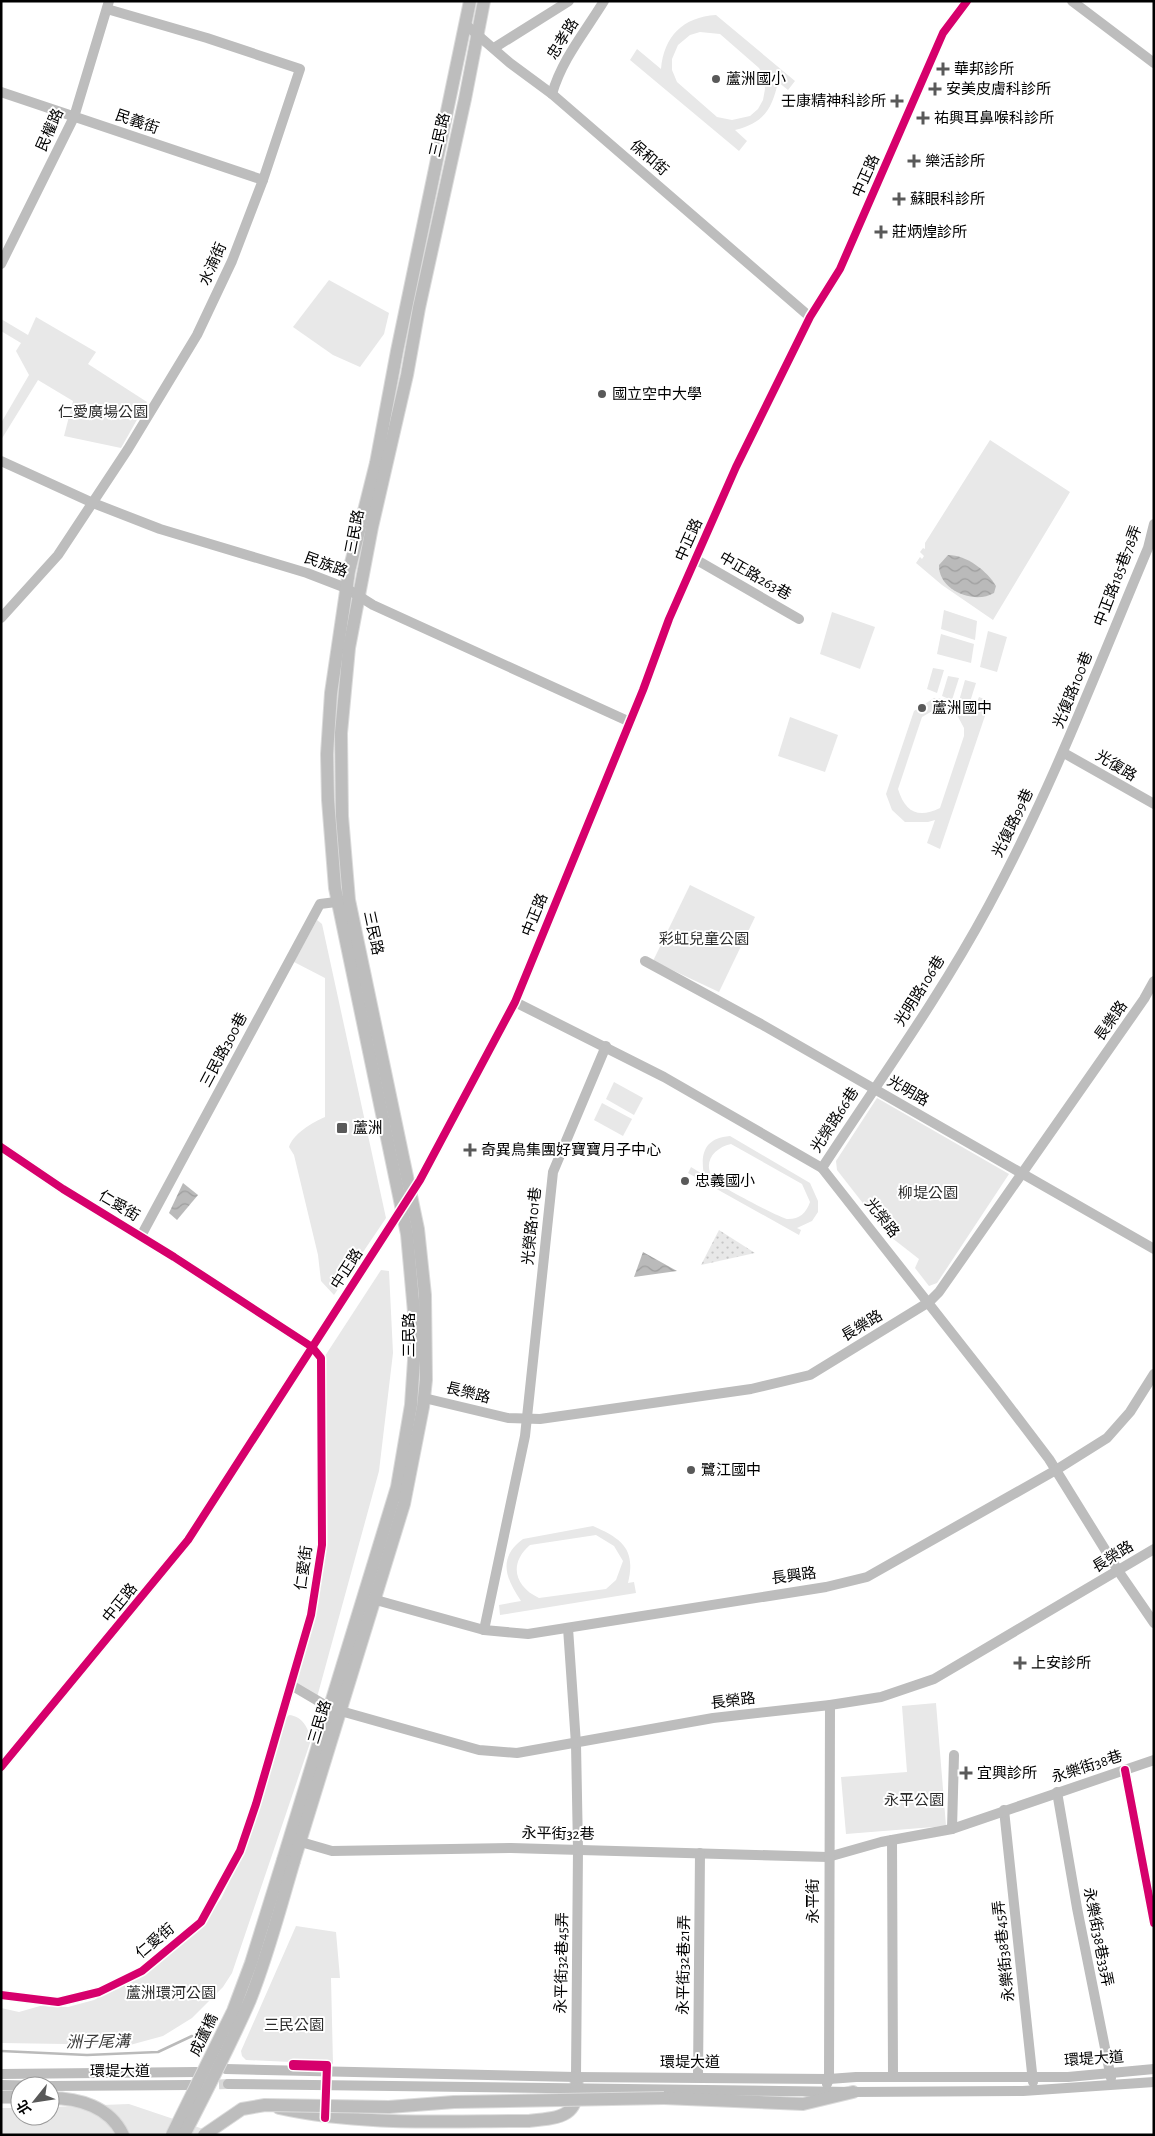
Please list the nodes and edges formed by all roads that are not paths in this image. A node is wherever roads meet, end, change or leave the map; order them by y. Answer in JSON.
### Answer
{"nodes":[{"id":1,"x":470,"y":1,"type":"edge"},
{"id":2,"x":484,"y":1,"type":"edge"},
{"id":3,"x":569,"y":1,"type":"edge"},
{"id":4,"x":604,"y":1,"type":"edge"},
{"id":5,"x":967,"y":1,"type":"edge"},
{"id":6,"x":1072,"y":1,"type":"edge"},
{"id":7,"x":108,"y":5,"type":"edge"},
{"id":8,"x":465,"y":24,"type":"junction"},
{"id":9,"x":478,"y":35,"type":"junction"},
{"id":10,"x":494,"y":48,"type":"junction"},
{"id":11,"x":1154,"y":63,"type":"edge"},
{"id":12,"x":1,"y":92,"type":"edge"},
{"id":13,"x":552,"y":94,"type":"junction"},
{"id":14,"x":74,"y":117,"type":"junction"},
{"id":15,"x":264,"y":180,"type":"junction"},
{"id":16,"x":1,"y":264,"type":"edge"},
{"id":17,"x":810,"y":317,"type":"junction"},
{"id":18,"x":1,"y":461,"type":"edge"},
{"id":19,"x":92,"y":503,"type":"junction"},
{"id":20,"x":1154,"y":524,"type":"edge"},
{"id":21,"x":695,"y":559,"type":"junction"},
{"id":22,"x":346,"y":588,"type":"junction"},
{"id":23,"x":360,"y":597,"type":"junction"},
{"id":24,"x":1,"y":618,"type":"edge"},
{"id":25,"x":799,"y":618,"type":"dead end"},
{"id":26,"x":1110,"y":639,"type":"joint"},
{"id":27,"x":630,"y":722,"type":"junction"},
{"id":28,"x":1064,"y":753,"type":"junction"},
{"id":29,"x":1154,"y":804,"type":"edge"},
{"id":30,"x":343,"y":901,"type":"junction"},
{"id":31,"x":988,"y":907,"type":"joint"},
{"id":32,"x":645,"y":961,"type":"dead end"},
{"id":33,"x":1154,"y":981,"type":"edge"},
{"id":34,"x":515,"y":1002,"type":"junction"},
{"id":35,"x":606,"y":1046,"type":"junction"},
{"id":36,"x":873,"y":1088,"type":"junction"},
{"id":37,"x":1,"y":1147,"type":"edge"},
{"id":38,"x":822,"y":1168,"type":"junction"},
{"id":39,"x":1022,"y":1174,"type":"junction"},
{"id":40,"x":411,"y":1195,"type":"junction"},
{"id":41,"x":403,"y":1206,"type":"junction"},
{"id":42,"x":141,"y":1236,"type":"junction"},
{"id":43,"x":1154,"y":1249,"type":"edge"},
{"id":44,"x":929,"y":1302,"type":"junction"},
{"id":45,"x":312,"y":1347,"type":"junction"},
{"id":46,"x":1154,"y":1374,"type":"edge"},
{"id":47,"x":424,"y":1398,"type":"junction"},
{"id":48,"x":527,"y":1419,"type":"junction"},
{"id":49,"x":1056,"y":1470,"type":"junction"},
{"id":50,"x":1154,"y":1549,"type":"edge"},
{"id":51,"x":1118,"y":1572,"type":"junction"},
{"id":52,"x":376,"y":1600,"type":"junction"},
{"id":53,"x":1154,"y":1623,"type":"edge"},
{"id":54,"x":568,"y":1628,"type":"junction"},
{"id":55,"x":484,"y":1630,"type":"junction"},
{"id":56,"x":291,"y":1685,"type":"junction"},
{"id":57,"x":830,"y":1705,"type":"junction"},
{"id":58,"x":335,"y":1710,"type":"junction"},
{"id":59,"x":576,"y":1744,"type":"junction"},
{"id":60,"x":954,"y":1755,"type":"dead end"},
{"id":61,"x":1154,"y":1760,"type":"edge"},
{"id":62,"x":1,"y":1767,"type":"edge"},
{"id":63,"x":1125,"y":1770,"type":"junction"},
{"id":64,"x":1057,"y":1792,"type":"junction"},
{"id":65,"x":1004,"y":1810,"type":"junction"},
{"id":66,"x":952,"y":1829,"type":"junction"},
{"id":67,"x":294,"y":1840,"type":"junction"},
{"id":68,"x":892,"y":1840,"type":"junction"},
{"id":69,"x":578,"y":1849,"type":"junction"},
{"id":70,"x":700,"y":1853,"type":"junction"},
{"id":71,"x":828,"y":1856,"type":"junction"},
{"id":72,"x":288,"y":1861,"type":"junction"},
{"id":73,"x":1154,"y":1924,"type":"edge"},
{"id":74,"x":1,"y":1995,"type":"edge"},
{"id":75,"x":226,"y":2069,"type":"dead end"},
{"id":76,"x":1154,"y":2069,"type":"edge"},
{"id":77,"x":196,"y":2072,"type":"dead end"},
{"id":78,"x":1,"y":2074,"type":"edge"},
{"id":79,"x":1110,"y":2074,"type":"junction"},
{"id":80,"x":1032,"y":2076,"type":"junction"},
{"id":81,"x":698,"y":2077,"type":"junction"},
{"id":82,"x":892,"y":2077,"type":"junction"},
{"id":83,"x":829,"y":2079,"type":"junction"},
{"id":84,"x":1154,"y":2082,"type":"edge"},
{"id":85,"x":577,"y":2083,"type":"junction"},
{"id":86,"x":228,"y":2084,"type":"tunnel mouth"},
{"id":87,"x":190,"y":2085,"type":"dead end"},
{"id":88,"x":60,"y":2086,"type":"edge"},
{"id":89,"x":1112,"y":2087,"type":"junction"},
{"id":90,"x":1034,"y":2090,"type":"junction"},
{"id":91,"x":852,"y":2092,"type":"joint"},
{"id":92,"x":825,"y":2094,"type":"junction"},
{"id":93,"x":60,"y":2100,"type":"edge"},
{"id":94,"x":265,"y":2105,"type":"junction"},
{"id":95,"x":123,"y":2135,"type":"edge"},
{"id":96,"x":172,"y":2135,"type":"edge"},
{"id":97,"x":184,"y":2135,"type":"edge"},
{"id":98,"x":204,"y":2135,"type":"edge"}],
"edges":[{"from":1,"to":8,"type":"main road","name":"三民路"},
{"from":2,"to":9,"type":"main road","name":"三民路"},
{"from":3,"to":10,"type":"street","name":"忠孝路"},
{"from":4,"to":13,"type":"street","name":"忠孝路"},
{"from":5,"to":17,"type":"street","name":"中正路"},
{"from":6,"to":11,"type":"street"},
{"from":7,"to":14,"type":"street","name":"民權路"},
{"from":7,"to":15,"type":"street","name":"水湳街"},
{"from":8,"to":9,"type":"street","name":"保和街"},
{"from":8,"to":22,"type":"main road","name":"三民路"},
{"from":9,"to":10,"type":"street","name":"保和街"},
{"from":9,"to":23,"type":"main road","name":"三民路"},
{"from":10,"to":13,"type":"street","name":"保和街"},
{"from":12,"to":14,"type":"street","name":"民義街"},
{"from":13,"to":17,"type":"street","name":"保和街"},
{"from":14,"to":15,"type":"street","name":"民義街"},
{"from":14,"to":16,"type":"street","name":"民權路"},
{"from":15,"to":19,"type":"street","name":"水湳街"},
{"from":17,"to":21,"type":"street","name":"中正路"},
{"from":18,"to":19,"type":"street","name":"民族路"},
{"from":19,"to":22,"type":"street","name":"民族路"},
{"from":19,"to":24,"type":"street","name":"水湳街"},
{"from":20,"to":26,"type":"street","name":"中正路185巷78弄"},
{"from":21,"to":25,"type":"street","name":"中正路263巷"},
{"from":21,"to":27,"type":"street","name":"中正路"},
{"from":22,"to":23,"type":"street","name":"民族路"},
{"from":22,"to":30,"type":"main road","name":"三民路"},
{"from":23,"to":27,"type":"street","name":"民族路"},
{"from":23,"to":30,"type":"main road","name":"三民路"},
{"from":26,"to":28,"type":"street","name":"光復路100巷"},
{"from":27,"to":34,"type":"street","name":"中正路"},
{"from":28,"to":29,"type":"street","name":"光復路"},
{"from":28,"to":31,"type":"street","name":"光復路99巷"},
{"from":30,"to":40,"type":"main road","name":"三民路"},
{"from":30,"to":41,"type":"main road","name":"三民路"},
{"from":30,"to":42,"type":"street","name":"三民路300巷"},
{"from":31,"to":36,"type":"street","name":"光明路106巷"},
{"from":32,"to":36,"type":"street","name":"光明路"},
{"from":33,"to":39,"type":"street","name":"長樂路"},
{"from":34,"to":35,"type":"street","name":"光榮路"},
{"from":34,"to":40,"type":"street","name":"中正路"},
{"from":35,"to":38,"type":"street","name":"光榮路"},
{"from":35,"to":48,"type":"street","name":"光榮路101巷"},
{"from":36,"to":38,"type":"street","name":"光榮路66巷"},
{"from":36,"to":39,"type":"street","name":"光明路"},
{"from":37,"to":42,"type":"street","name":"仁愛街"},
{"from":38,"to":44,"type":"street","name":"光榮路"},
{"from":39,"to":43,"type":"street","name":"光明路"},
{"from":39,"to":44,"type":"street","name":"長樂路"},
{"from":40,"to":41,"type":"street","name":"中正路"},
{"from":40,"to":47,"type":"main road","name":"三民路"},
{"from":41,"to":45,"type":"street","name":"中正路"},
{"from":41,"to":58,"type":"main road","name":"三民路"},
{"from":42,"to":45,"type":"street","name":"仁愛街"},
{"from":44,"to":48,"type":"street","name":"長樂路"},
{"from":44,"to":49,"type":"street","name":"光榮路"},
{"from":45,"to":56,"type":"street","name":"仁愛街"},
{"from":45,"to":62,"type":"street","name":"中正路"},
{"from":46,"to":49,"type":"street","name":"長興路"},
{"from":47,"to":48,"type":"street","name":"長樂路"},
{"from":47,"to":52,"type":"main road","name":"三民路"},
{"from":48,"to":55,"type":"street","name":"光榮路101巷"},
{"from":49,"to":51,"type":"street","name":"光榮路"},
{"from":49,"to":54,"type":"street","name":"長興路"},
{"from":50,"to":51,"type":"street","name":"長榮路"},
{"from":51,"to":53,"type":"street","name":"光榮路"},
{"from":51,"to":57,"type":"street","name":"長榮路"},
{"from":52,"to":55,"type":"street","name":"長興路"},
{"from":52,"to":58,"type":"main road","name":"三民路"},
{"from":54,"to":55,"type":"street","name":"長興路"},
{"from":54,"to":59,"type":"street","name":"永平街32巷45弄"},
{"from":56,"to":58,"type":"street","name":"長榮路"},
{"from":56,"to":74,"type":"street","name":"仁愛街"},
{"from":57,"to":59,"type":"street","name":"長榮路"},
{"from":57,"to":71,"type":"street","name":"永平街"},
{"from":58,"to":59,"type":"street","name":"長榮路"},
{"from":58,"to":67,"type":"main road","name":"三民路"},
{"from":59,"to":69,"type":"street","name":"永平街32巷45弄"},
{"from":60,"to":66,"type":"street"},
{"from":61,"to":63,"type":"street","name":"永樂街38巷"},
{"from":63,"to":64,"type":"street","name":"永樂街38巷"},
{"from":63,"to":73,"type":"street"},
{"from":64,"to":65,"type":"street","name":"永樂街38巷"},
{"from":64,"to":79,"type":"street","name":"永樂街38巷33弄"},
{"from":65,"to":66,"type":"street","name":"永樂街38巷"},
{"from":65,"to":80,"type":"street","name":"永樂街38巷45弄"},
{"from":66,"to":68,"type":"street","name":"永樂街38巷"},
{"from":67,"to":69,"type":"street","name":"永平街32巷"},
{"from":67,"to":72,"type":"main road","name":"三民路"},
{"from":68,"to":71,"type":"street","name":"永樂街38巷"},
{"from":68,"to":82,"type":"street"},
{"from":69,"to":70,"type":"street","name":"永平街32巷"},
{"from":69,"to":85,"type":"street","name":"永平街32巷45弄"},
{"from":70,"to":71,"type":"street","name":"永平街32巷"},
{"from":70,"to":81,"type":"street","name":"永平街32巷21弄"},
{"from":71,"to":83,"type":"street","name":"永平街"},
{"from":72,"to":96,"type":"main road","name":"成蘆橋","bridge":true},
{"from":72,"to":97,"type":"main road","name":"成蘆橋","bridge":true},
{"from":75,"to":85,"type":"street","name":"環堤大道"},
{"from":76,"to":79,"type":"street","name":"環堤大道"},
{"from":77,"to":78,"type":"street","name":"環堤大道"},
{"from":79,"to":80,"type":"street","name":"環堤大道"},
{"from":79,"to":89,"type":"street","name":"永樂街38巷33弄"},
{"from":80,"to":82,"type":"street","name":"環堤大道"},
{"from":80,"to":90,"type":"street","name":"永樂街38巷45弄"},
{"from":81,"to":83,"type":"street","name":"環堤大道"},
{"from":81,"to":85,"type":"street","name":"環堤大道"},
{"from":82,"to":83,"type":"street","name":"環堤大道"},
{"from":83,"to":92,"type":"street","name":"永平街"},
{"from":84,"to":89,"type":"street","name":"環堤大道"},
{"from":85,"to":86,"type":"street","name":"環堤大道"},
{"from":85,"to":92,"type":"street","name":"環堤大道"},
{"from":85,"to":94,"type":"main road","bridge":true},
{"from":87,"to":88,"type":"street","name":"環堤大道"},
{"from":89,"to":90,"type":"street","name":"環堤大道"},
{"from":90,"to":91,"type":"street","name":"環堤大道"},
{"from":91,"to":92,"type":"main road"},
{"from":92,"to":94,"type":"main road","bridge":true},
{"from":93,"to":95,"type":"main road"},
{"from":94,"to":98,"type":"main road","bridge":true}]}
